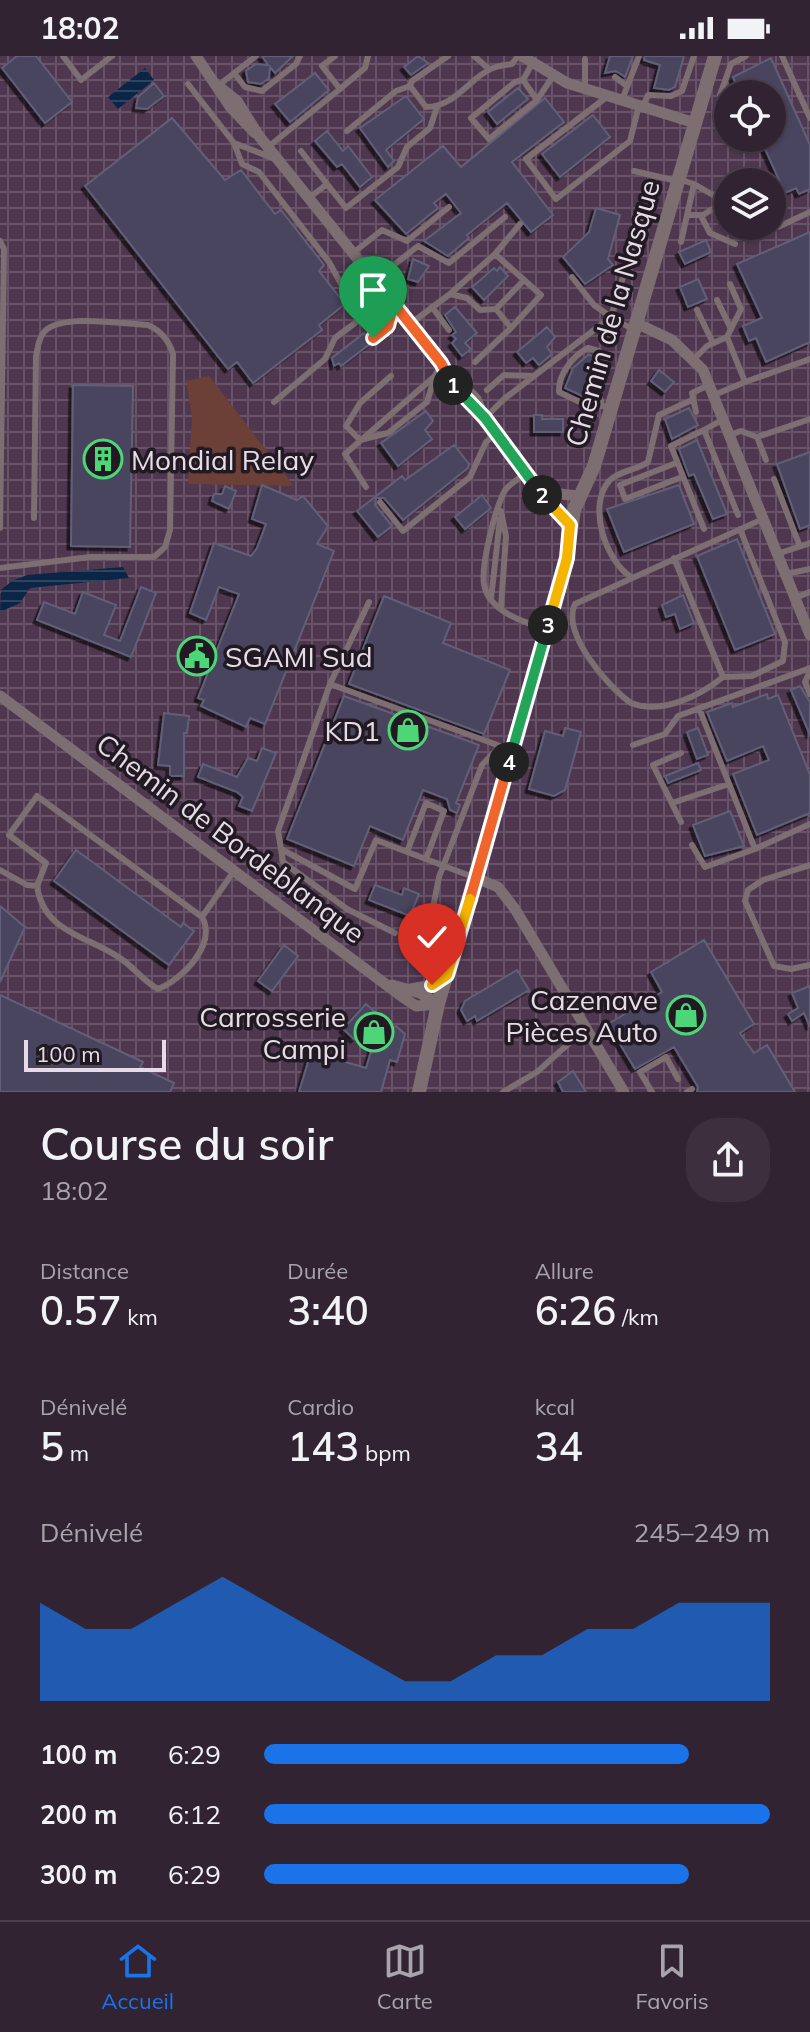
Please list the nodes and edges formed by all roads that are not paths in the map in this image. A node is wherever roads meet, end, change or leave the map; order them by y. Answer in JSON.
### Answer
{"nodes":[{"id":1,"x":63,"y":56,"type":"edge"},
{"id":2,"x":112,"y":56,"type":"edge"},
{"id":3,"x":196,"y":56,"type":"edge"},
{"id":4,"x":256,"y":56,"type":"edge"},
{"id":5,"x":300,"y":56,"type":"edge"},
{"id":6,"x":335,"y":56,"type":"edge"},
{"id":7,"x":368,"y":56,"type":"edge"},
{"id":8,"x":448,"y":56,"type":"edge"},
{"id":9,"x":474,"y":56,"type":"edge"},
{"id":10,"x":520,"y":56,"type":"edge"},
{"id":11,"x":639,"y":56,"type":"edge"},
{"id":12,"x":694,"y":56,"type":"edge"},
{"id":13,"x":715,"y":56,"type":"edge"},
{"id":14,"x":746,"y":56,"type":"edge"},
{"id":15,"x":782,"y":56,"type":"edge"},
{"id":16,"x":585,"y":59,"type":"dead end"},
{"id":17,"x":532,"y":64,"type":"junction"},
{"id":18,"x":489,"y":69,"type":"junction"},
{"id":19,"x":234,"y":73,"type":"junction"},
{"id":20,"x":553,"y":76,"type":"junction"},
{"id":21,"x":615,"y":77,"type":"dead end"},
{"id":22,"x":523,"y":80,"type":"junction"},
{"id":23,"x":725,"y":80,"type":"edge"},
{"id":24,"x":188,"y":84,"type":"dead end"},
{"id":25,"x":220,"y":86,"type":"junction"},
{"id":26,"x":410,"y":86,"type":"junction"},
{"id":27,"x":627,"y":86,"type":"junction"},
{"id":28,"x":585,"y":88,"type":"junction"},
{"id":29,"x":340,"y":89,"type":"junction"},
{"id":30,"x":609,"y":96,"type":"junction"},
{"id":31,"x":537,"y":100,"type":"junction"},
{"id":32,"x":622,"y":100,"type":"junction"},
{"id":33,"x":641,"y":106,"type":"junction"},
{"id":34,"x":808,"y":106,"type":"edge"},
{"id":35,"x":437,"y":107,"type":"junction"},
{"id":36,"x":810,"y":118,"type":"edge"},
{"id":37,"x":695,"y":123,"type":"junction"},
{"id":38,"x":347,"y":131,"type":"dead end"},
{"id":39,"x":234,"y":143,"type":"junction"},
{"id":40,"x":268,"y":147,"type":"junction"},
{"id":41,"x":301,"y":151,"type":"dead end"},
{"id":42,"x":279,"y":160,"type":"junction"},
{"id":43,"x":634,"y":171,"type":"dead end"},
{"id":44,"x":653,"y":177,"type":"junction"},
{"id":45,"x":678,"y":180,"type":"junction"},
{"id":46,"x":327,"y":184,"type":"junction"},
{"id":47,"x":694,"y":184,"type":"junction"},
{"id":48,"x":714,"y":195,"type":"edge"},
{"id":49,"x":309,"y":198,"type":"junction"},
{"id":50,"x":449,"y":207,"type":"dead end"},
{"id":51,"x":714,"y":209,"type":"edge"},
{"id":52,"x":810,"y":212,"type":"edge"},
{"id":53,"x":687,"y":215,"type":"junction"},
{"id":54,"x":701,"y":216,"type":"junction"},
{"id":55,"x":505,"y":217,"type":"dead end"},
{"id":56,"x":786,"y":223,"type":"edge"},
{"id":57,"x":520,"y":224,"type":"dead end"},
{"id":58,"x":0,"y":241,"type":"edge"},
{"id":59,"x":681,"y":242,"type":"dead end"},
{"id":60,"x":735,"y":244,"type":"dead end"},
{"id":61,"x":353,"y":253,"type":"junction"},
{"id":62,"x":495,"y":254,"type":"junction"},
{"id":63,"x":572,"y":277,"type":"dead end"},
{"id":64,"x":375,"y":280,"type":"junction"},
{"id":65,"x":524,"y":280,"type":"junction"},
{"id":66,"x":730,"y":284,"type":"dead end"},
{"id":67,"x":450,"y":294,"type":"junction"},
{"id":68,"x":717,"y":300,"type":"dead end"},
{"id":69,"x":394,"y":304,"type":"junction"},
{"id":70,"x":379,"y":305,"type":"junction"},
{"id":71,"x":432,"y":307,"type":"junction"},
{"id":72,"x":496,"y":309,"type":"junction"},
{"id":73,"x":697,"y":310,"type":"dead end"},
{"id":74,"x":611,"y":317,"type":"junction"},
{"id":75,"x":410,"y":324,"type":"junction"},
{"id":76,"x":635,"y":326,"type":"junction"},
{"id":77,"x":511,"y":328,"type":"junction"},
{"id":78,"x":731,"y":329,"type":"junction"},
{"id":79,"x":449,"y":330,"type":"dead end"},
{"id":80,"x":727,"y":337,"type":"junction"},
{"id":81,"x":373,"y":338,"type":"dead end"},
{"id":82,"x":713,"y":343,"type":"junction"},
{"id":83,"x":695,"y":358,"type":"junction"},
{"id":84,"x":810,"y":359,"type":"edge"},
{"id":85,"x":475,"y":362,"type":"dead end"},
{"id":86,"x":441,"y":363,"type":"junction"},
{"id":87,"x":391,"y":376,"type":"dead end"},
{"id":88,"x":435,"y":376,"type":"junction"},
{"id":89,"x":533,"y":376,"type":"junction"},
{"id":90,"x":745,"y":382,"type":"junction"},
{"id":91,"x":487,"y":390,"type":"dead end"},
{"id":92,"x":712,"y":390,"type":"junction"},
{"id":93,"x":692,"y":400,"type":"junction"},
{"id":94,"x":274,"y":402,"type":"dead end"},
{"id":95,"x":606,"y":406,"type":"junction"},
{"id":96,"x":696,"y":412,"type":"dead end"},
{"id":97,"x":485,"y":418,"type":"junction"},
{"id":98,"x":723,"y":419,"type":"junction"},
{"id":99,"x":810,"y":419,"type":"edge"},
{"id":100,"x":704,"y":430,"type":"junction"},
{"id":101,"x":497,"y":434,"type":"junction"},
{"id":102,"x":730,"y":436,"type":"junction"},
{"id":103,"x":757,"y":437,"type":"junction"},
{"id":104,"x":360,"y":440,"type":"junction"},
{"id":105,"x":766,"y":460,"type":"dead end"},
{"id":106,"x":676,"y":463,"type":"junction"},
{"id":107,"x":530,"y":475,"type":"junction"},
{"id":108,"x":682,"y":477,"type":"junction"},
{"id":109,"x":774,"y":479,"type":"dead end"},
{"id":110,"x":366,"y":487,"type":"dead end"},
{"id":111,"x":580,"y":496,"type":"junction"},
{"id":112,"x":380,"y":502,"type":"dead end"},
{"id":113,"x":501,"y":508,"type":"junction"},
{"id":114,"x":738,"y":515,"type":"dead end"},
{"id":115,"x":34,"y":518,"type":"dead end"},
{"id":116,"x":763,"y":519,"type":"junction"},
{"id":117,"x":570,"y":525,"type":"junction"},
{"id":118,"x":0,"y":528,"type":"edge"},
{"id":119,"x":704,"y":529,"type":"dead end"},
{"id":120,"x":740,"y":529,"type":"junction"},
{"id":121,"x":810,"y":543,"type":"edge"},
{"id":122,"x":799,"y":544,"type":"junction"},
{"id":123,"x":777,"y":554,"type":"junction"},
{"id":124,"x":674,"y":558,"type":"junction"},
{"id":125,"x":0,"y":568,"type":"edge"},
{"id":126,"x":810,"y":569,"type":"edge"},
{"id":127,"x":786,"y":574,"type":"junction"},
{"id":128,"x":632,"y":577,"type":"junction"},
{"id":129,"x":810,"y":592,"type":"edge"},
{"id":130,"x":795,"y":598,"type":"junction"},
{"id":131,"x":369,"y":602,"type":"dead end"},
{"id":132,"x":501,"y":608,"type":"junction"},
{"id":133,"x":548,"y":628,"type":"junction"},
{"id":134,"x":810,"y":635,"type":"edge"},
{"id":135,"x":810,"y":669,"type":"edge"},
{"id":136,"x":723,"y":677,"type":"junction"},
{"id":137,"x":330,"y":684,"type":"junction"},
{"id":138,"x":810,"y":694,"type":"edge"},
{"id":139,"x":0,"y":696,"type":"edge"},
{"id":140,"x":699,"y":708,"type":"junction"},
{"id":141,"x":633,"y":745,"type":"dead end"},
{"id":142,"x":506,"y":748,"type":"junction"},
{"id":143,"x":681,"y":753,"type":"dead end"},
{"id":144,"x":729,"y":784,"type":"junction"},
{"id":145,"x":672,"y":803,"type":"junction"},
{"id":146,"x":681,"y":822,"type":"dead end"},
{"id":147,"x":810,"y":824,"type":"edge"},
{"id":148,"x":692,"y":845,"type":"dead end"},
{"id":149,"x":281,"y":849,"type":"junction"},
{"id":150,"x":755,"y":849,"type":"junction"},
{"id":151,"x":407,"y":852,"type":"junction"},
{"id":152,"x":426,"y":859,"type":"junction"},
{"id":153,"x":810,"y":865,"type":"edge"},
{"id":154,"x":443,"y":866,"type":"junction"},
{"id":155,"x":0,"y":870,"type":"edge"},
{"id":156,"x":234,"y":871,"type":"junction"},
{"id":157,"x":476,"y":878,"type":"junction"},
{"id":158,"x":37,"y":886,"type":"junction"},
{"id":159,"x":202,"y":917,"type":"junction"},
{"id":160,"x":395,"y":933,"type":"dead end"},
{"id":161,"x":414,"y":954,"type":"dead end"},
{"id":162,"x":810,"y":965,"type":"edge"},
{"id":163,"x":447,"y":975,"type":"junction"},
{"id":164,"x":385,"y":981,"type":"junction"},
{"id":165,"x":409,"y":989,"type":"junction"},
{"id":166,"x":438,"y":1004,"type":"junction"},
{"id":167,"x":416,"y":1006,"type":"junction"},
{"id":168,"x":586,"y":1028,"type":"junction"},
{"id":169,"x":431,"y":1032,"type":"junction"},
{"id":170,"x":678,"y":1079,"type":"dead end"},
{"id":171,"x":419,"y":1092,"type":"edge"},
{"id":172,"x":503,"y":1092,"type":"edge"},
{"id":173,"x":624,"y":1092,"type":"edge"},
{"id":174,"x":652,"y":1092,"type":"edge"}],
"edges":[{"from":1,"to":2,"type":"lane"},
{"from":3,"to":25,"type":"street"},
{"from":4,"to":19,"type":"lane"},
{"from":5,"to":19,"type":"lane"},
{"from":6,"to":29,"type":"lane"},
{"from":7,"to":29,"type":"lane"},
{"from":8,"to":26,"type":"lane"},
{"from":9,"to":18,"type":"lane"},
{"from":10,"to":17,"type":"street"},
{"from":10,"to":18,"type":"lane"},
{"from":11,"to":27,"type":"lane"},
{"from":12,"to":33,"type":"lane"},
{"from":13,"to":37,"type":"street","name":"Chemin de la Nasque"},
{"from":14,"to":23,"type":"lane"},
{"from":15,"to":34,"type":"lane"},
{"from":16,"to":28,"type":"lane"},
{"from":17,"to":20,"type":"street"},
{"from":17,"to":22,"type":"lane"},
{"from":18,"to":35,"type":"lane"},
{"from":19,"to":25,"type":"lane"},
{"from":20,"to":28,"type":"street"},
{"from":20,"to":31,"type":"lane"},
{"from":21,"to":27,"type":"lane"},
{"from":22,"to":31,"type":"lane"},
{"from":22,"to":31,"type":"lane"},
{"from":24,"to":39,"type":"lane"},
{"from":25,"to":40,"type":"street"},
{"from":26,"to":35,"type":"lane"},
{"from":26,"to":38,"type":"lane"},
{"from":27,"to":32,"type":"lane"},
{"from":28,"to":30,"type":"street"},
{"from":29,"to":40,"type":"lane"},
{"from":30,"to":32,"type":"street"},
{"from":30,"to":33,"type":"lane"},
{"from":32,"to":33,"type":"street"},
{"from":33,"to":37,"type":"street"},
{"from":34,"to":36,"type":"lane"},
{"from":35,"to":46,"type":"lane"},
{"from":37,"to":45,"type":"street","name":"Chemin de la Nasque"},
{"from":39,"to":42,"type":"lane"},
{"from":39,"to":70,"type":"lane"},
{"from":40,"to":42,"type":"street"},
{"from":41,"to":46,"type":"lane"},
{"from":42,"to":49,"type":"street"},
{"from":43,"to":44,"type":"lane"},
{"from":44,"to":45,"type":"lane"},
{"from":44,"to":74,"type":"lane"},
{"from":45,"to":47,"type":"lane"},
{"from":45,"to":76,"type":"street","name":"Chemin de la Nasque"},
{"from":46,"to":49,"type":"lane"},
{"from":47,"to":48,"type":"lane"},
{"from":47,"to":53,"type":"lane"},
{"from":49,"to":61,"type":"street"},
{"from":50,"to":61,"type":"lane"},
{"from":51,"to":54,"type":"lane"},
{"from":52,"to":56,"type":"lane"},
{"from":53,"to":54,"type":"lane"},
{"from":53,"to":59,"type":"lane"},
{"from":54,"to":60,"type":"lane"},
{"from":55,"to":64,"type":"lane"},
{"from":57,"to":62,"type":"lane"},
{"from":58,"to":118,"type":"lane"},
{"from":61,"to":64,"type":"street"},
{"from":62,"to":65,"type":"lane"},
{"from":62,"to":67,"type":"lane"},
{"from":63,"to":74,"type":"lane"},
{"from":64,"to":69,"type":"street"},
{"from":65,"to":72,"type":"lane"},
{"from":65,"to":77,"type":"lane"},
{"from":66,"to":78,"type":"lane"},
{"from":67,"to":71,"type":"lane"},
{"from":67,"to":72,"type":"lane"},
{"from":68,"to":78,"type":"lane"},
{"from":69,"to":70,"type":"lane"},
{"from":69,"to":75,"type":"street"},
{"from":69,"to":81,"type":"lane"},
{"from":70,"to":94,"type":"lane"},
{"from":71,"to":75,"type":"lane"},
{"from":71,"to":79,"type":"lane"},
{"from":72,"to":77,"type":"lane"},
{"from":73,"to":82,"type":"lane"},
{"from":74,"to":76,"type":"lane"},
{"from":74,"to":89,"type":"lane"},
{"from":75,"to":86,"type":"street"},
{"from":76,"to":83,"type":"street"},
{"from":76,"to":95,"type":"street","name":"Chemin de la Nasque"},
{"from":77,"to":85,"type":"lane"},
{"from":78,"to":80,"type":"lane"},
{"from":80,"to":82,"type":"lane"},
{"from":80,"to":90,"type":"lane"},
{"from":82,"to":83,"type":"lane"},
{"from":83,"to":92,"type":"street"},
{"from":84,"to":90,"type":"lane"},
{"from":86,"to":88,"type":"lane"},
{"from":86,"to":97,"type":"street"},
{"from":87,"to":104,"type":"lane"},
{"from":88,"to":104,"type":"lane"},
{"from":88,"to":104,"type":"lane"},
{"from":89,"to":91,"type":"lane"},
{"from":89,"to":97,"type":"lane"},
{"from":90,"to":92,"type":"lane"},
{"from":92,"to":93,"type":"lane"},
{"from":92,"to":98,"type":"street"},
{"from":93,"to":96,"type":"lane"},
{"from":93,"to":128,"type":"lane"},
{"from":95,"to":95,"type":"lane"},
{"from":95,"to":111,"type":"street","name":"Chemin de la Nasque"},
{"from":97,"to":101,"type":"street"},
{"from":98,"to":100,"type":"lane"},
{"from":98,"to":102,"type":"street"},
{"from":99,"to":103,"type":"lane"},
{"from":100,"to":106,"type":"lane"},
{"from":100,"to":114,"type":"lane"},
{"from":101,"to":107,"type":"street"},
{"from":101,"to":112,"type":"lane"},
{"from":102,"to":103,"type":"lane"},
{"from":102,"to":116,"type":"street"},
{"from":103,"to":105,"type":"lane"},
{"from":104,"to":110,"type":"lane"},
{"from":106,"to":108,"type":"lane"},
{"from":106,"to":108,"type":"lane"},
{"from":107,"to":111,"type":"street"},
{"from":107,"to":113,"type":"lane"},
{"from":107,"to":117,"type":"street"},
{"from":108,"to":119,"type":"lane"},
{"from":109,"to":122,"type":"lane"},
{"from":111,"to":117,"type":"street","name":"Chemin de la Nasque"},
{"from":113,"to":132,"type":"lane"},
{"from":113,"to":132,"type":"lane"},
{"from":115,"to":125,"type":"lane"},
{"from":116,"to":120,"type":"lane"},
{"from":116,"to":123,"type":"street"},
{"from":117,"to":133,"type":"street","name":"Chemin de la Nasque"},
{"from":120,"to":124,"type":"lane"},
{"from":120,"to":136,"type":"lane"},
{"from":121,"to":122,"type":"lane"},
{"from":122,"to":123,"type":"lane"},
{"from":123,"to":127,"type":"street"},
{"from":124,"to":128,"type":"lane"},
{"from":124,"to":136,"type":"lane"},
{"from":126,"to":127,"type":"lane"},
{"from":127,"to":130,"type":"street"},
{"from":128,"to":136,"type":"lane"},
{"from":129,"to":130,"type":"lane"},
{"from":130,"to":134,"type":"street"},
{"from":131,"to":137,"type":"lane"},
{"from":132,"to":133,"type":"lane"},
{"from":133,"to":142,"type":"street","name":"Chemin de la Nasque"},
{"from":135,"to":138,"type":"lane"},
{"from":135,"to":140,"type":"lane"},
{"from":137,"to":142,"type":"lane"},
{"from":137,"to":149,"type":"lane"},
{"from":139,"to":156,"type":"street","name":"Chemin de Bordeblanque"},
{"from":140,"to":141,"type":"lane"},
{"from":140,"to":144,"type":"lane"},
{"from":142,"to":154,"type":"lane"},
{"from":142,"to":157,"type":"street","name":"Chemin de la Nasque"},
{"from":143,"to":145,"type":"lane"},
{"from":144,"to":145,"type":"lane"},
{"from":144,"to":150,"type":"lane"},
{"from":145,"to":146,"type":"lane"},
{"from":147,"to":150,"type":"lane"},
{"from":148,"to":150,"type":"lane"},
{"from":149,"to":151,"type":"lane"},
{"from":149,"to":160,"type":"lane"},
{"from":151,"to":152,"type":"lane"},
{"from":151,"to":152,"type":"lane"},
{"from":152,"to":154,"type":"lane"},
{"from":153,"to":162,"type":"lane"},
{"from":154,"to":157,"type":"lane"},
{"from":154,"to":161,"type":"lane"},
{"from":155,"to":158,"type":"lane"},
{"from":156,"to":159,"type":"lane"},
{"from":156,"to":164,"type":"street","name":"Chemin de Bordeblanque"},
{"from":157,"to":163,"type":"street","name":"Chemin de la Nasque"},
{"from":157,"to":168,"type":"street"},
{"from":158,"to":159,"type":"lane"},
{"from":158,"to":159,"type":"lane"},
{"from":163,"to":165,"type":"street"},
{"from":163,"to":166,"type":"street","name":"Chemin de la Nasque"},
{"from":164,"to":165,"type":"street"},
{"from":164,"to":167,"type":"street","name":"Chemin de Bordeblanque"},
{"from":165,"to":166,"type":"street"},
{"from":166,"to":167,"type":"street"},
{"from":166,"to":169,"type":"street","name":"Chemin de la Nasque"},
{"from":167,"to":169,"type":"street"},
{"from":168,"to":172,"type":"lane"},
{"from":168,"to":173,"type":"street"},
{"from":169,"to":171,"type":"street","name":"Chemin de la Nasque"},
{"from":170,"to":174,"type":"lane"}]}
